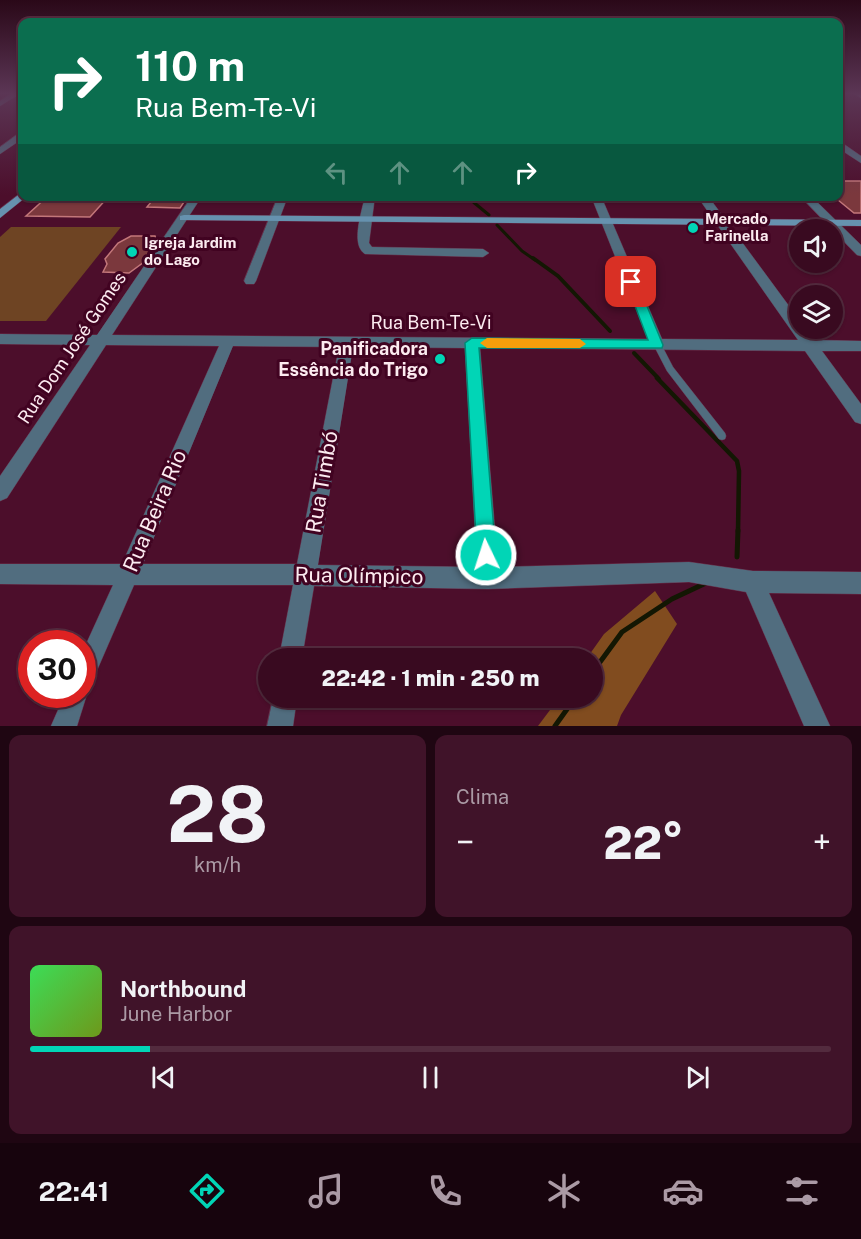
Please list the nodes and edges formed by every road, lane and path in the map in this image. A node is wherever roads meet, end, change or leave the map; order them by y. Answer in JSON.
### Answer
{"nodes":[{"id":1,"x":18,"y":138,"type":"edge"},
{"id":2,"x":0,"y":142,"type":"edge"},
{"id":3,"x":12,"y":142,"type":"junction"},
{"id":4,"x":18,"y":142,"type":"edge"},
{"id":5,"x":843,"y":145,"type":"edge"},
{"id":6,"x":843,"y":147,"type":"edge"},
{"id":7,"x":861,"y":147,"type":"edge"},
{"id":8,"x":0,"y":151,"type":"edge"},
{"id":9,"x":861,"y":160,"type":"edge"},
{"id":10,"x":18,"y":199,"type":"edge"},
{"id":11,"x":194,"y":201,"type":"edge"},
{"id":12,"x":282,"y":201,"type":"edge"},
{"id":13,"x":369,"y":201,"type":"edge"},
{"id":14,"x":598,"y":201,"type":"edge"},
{"id":15,"x":705,"y":201,"type":"edge"},
{"id":16,"x":810,"y":201,"type":"edge"},
{"id":17,"x":0,"y":215,"type":"edge"},
{"id":18,"x":184,"y":218,"type":"junction"},
{"id":19,"x":275,"y":218,"type":"junction"},
{"id":20,"x":367,"y":219,"type":"junction"},
{"id":21,"x":828,"y":219,"type":"edge"},
{"id":22,"x":606,"y":220,"type":"junction"},
{"id":23,"x":719,"y":221,"type":"junction"},
{"id":24,"x":789,"y":222,"type":"edge"},
{"id":25,"x":843,"y":222,"type":"edge"},
{"id":26,"x":861,"y":222,"type":"edge"},
{"id":27,"x":843,"y":234,"type":"edge"},
{"id":28,"x":861,"y":252,"type":"edge"},
{"id":29,"x":483,"y":253,"type":"dead end"},
{"id":30,"x":250,"y":281,"type":"dead end"},
{"id":31,"x":0,"y":339,"type":"edge"},
{"id":32,"x":100,"y":340,"type":"junction"},
{"id":33,"x":228,"y":341,"type":"junction"},
{"id":34,"x":347,"y":342,"type":"junction"},
{"id":35,"x":472,"y":343,"type":"junction"},
{"id":36,"x":657,"y":345,"type":"junction"},
{"id":37,"x":811,"y":345,"type":"junction"},
{"id":38,"x":861,"y":346,"type":"edge"},
{"id":39,"x":861,"y":417,"type":"edge"},
{"id":40,"x":722,"y":436,"type":"dead end"},
{"id":41,"x":0,"y":492,"type":"edge"},
{"id":42,"x":0,"y":574,"type":"edge"},
{"id":43,"x":127,"y":574,"type":"junction"},
{"id":44,"x":305,"y":575,"type":"junction"},
{"id":45,"x":488,"y":578,"type":"junction"},
{"id":46,"x":753,"y":582,"type":"junction"},
{"id":47,"x":861,"y":583,"type":"edge"},
{"id":48,"x":96,"y":648,"type":"edge"},
{"id":49,"x":293,"y":648,"type":"edge"},
{"id":50,"x":71,"y":708,"type":"edge"},
{"id":51,"x":283,"y":708,"type":"edge"},
{"id":52,"x":64,"y":726,"type":"edge"},
{"id":53,"x":280,"y":726,"type":"edge"},
{"id":54,"x":817,"y":726,"type":"edge"}],
"edges":[{"from":1,"to":3,"type":"street"},
{"from":2,"to":3,"type":"street"},
{"from":3,"to":4,"type":"street"},
{"from":3,"to":8,"type":"street"},
{"from":5,"to":7,"type":"street"},
{"from":6,"to":9,"type":"street"},
{"from":10,"to":17,"type":"street"},
{"from":11,"to":18,"type":"street","name":"Rua Dom José Gomes"},
{"from":12,"to":19,"type":"street"},
{"from":13,"to":20,"type":"street"},
{"from":14,"to":22,"type":"street"},
{"from":15,"to":23,"type":"street"},
{"from":16,"to":21,"type":"street"},
{"from":18,"to":19,"type":"street"},
{"from":18,"to":32,"type":"street","name":"Rua Dom José Gomes"},
{"from":19,"to":20,"type":"street"},
{"from":19,"to":30,"type":"street"},
{"from":20,"to":22,"type":"street"},
{"from":20,"to":29,"type":"street"},
{"from":22,"to":23,"type":"street"},
{"from":22,"to":36,"type":"street"},
{"from":23,"to":24,"type":"street"},
{"from":23,"to":37,"type":"street"},
{"from":25,"to":26,"type":"street"},
{"from":27,"to":28,"type":"street"},
{"from":31,"to":32,"type":"street","name":"Rua Bem-Te-Vi"},
{"from":32,"to":33,"type":"street","name":"Rua Bem-Te-Vi"},
{"from":32,"to":41,"type":"street","name":"Rua Dom José Gomes"},
{"from":33,"to":34,"type":"street","name":"Rua Bem-Te-Vi"},
{"from":33,"to":43,"type":"street","name":"Rua Beira Rio"},
{"from":34,"to":35,"type":"street","name":"Rua Bem-Te-Vi"},
{"from":34,"to":44,"type":"street","name":"Rua Timbó"},
{"from":35,"to":36,"type":"street","name":"Rua Bem-Te-Vi"},
{"from":35,"to":45,"type":"street"},
{"from":36,"to":37,"type":"street","name":"Rua Bem-Te-Vi"},
{"from":36,"to":40,"type":"lane"},
{"from":37,"to":38,"type":"street","name":"Rua Bem-Te-Vi"},
{"from":37,"to":39,"type":"street"},
{"from":42,"to":43,"type":"street","name":"Rua Olímpico"},
{"from":43,"to":44,"type":"street","name":"Rua Olímpico"},
{"from":43,"to":48,"type":"street","name":"Rua Beira Rio"},
{"from":44,"to":45,"type":"street","name":"Rua Olímpico"},
{"from":44,"to":49,"type":"street","name":"Rua Timbó"},
{"from":45,"to":46,"type":"street","name":"Rua Olímpico"},
{"from":46,"to":47,"type":"street","name":"Rua Olímpico"},
{"from":46,"to":54,"type":"street"},
{"from":50,"to":52,"type":"street"},
{"from":51,"to":53,"type":"street"}]}
